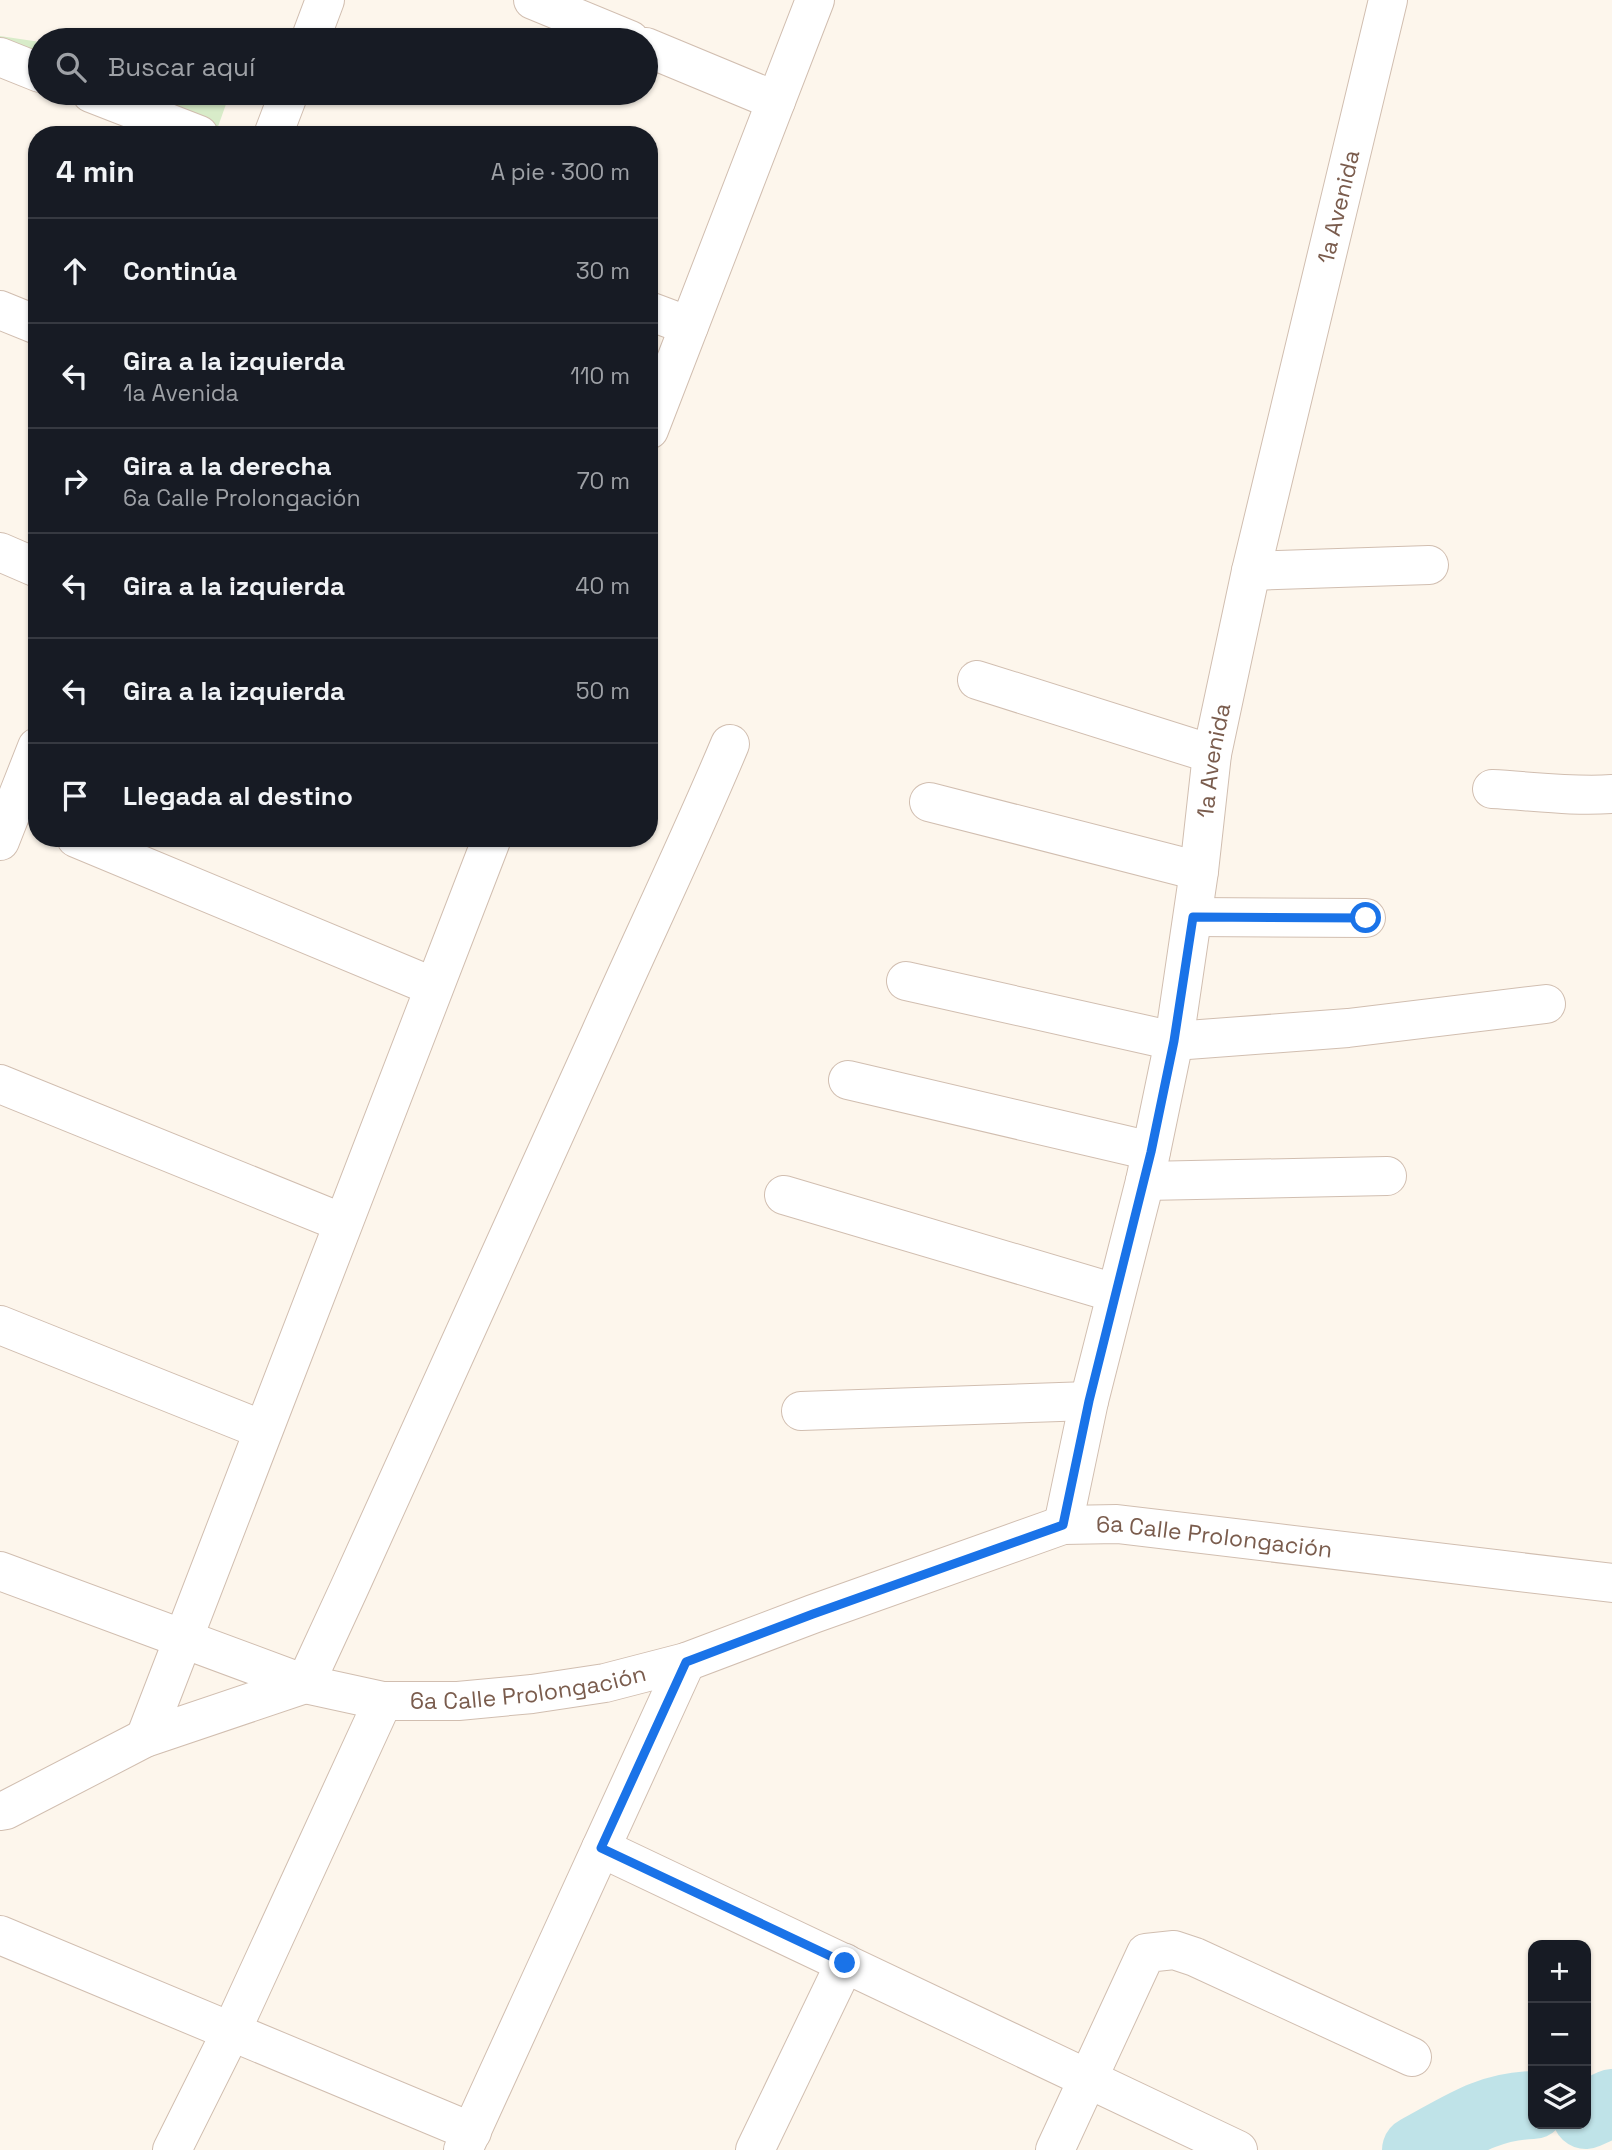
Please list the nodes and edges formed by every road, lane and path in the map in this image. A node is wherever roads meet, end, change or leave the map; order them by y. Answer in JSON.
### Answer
{"nodes":[{"id":1,"x":325,"y":0,"type":"edge"},
{"id":2,"x":533,"y":0,"type":"edge"},
{"id":3,"x":815,"y":0,"type":"edge"},
{"id":4,"x":1388,"y":0,"type":"edge"},
{"id":5,"x":314,"y":28,"type":"edge"},
{"id":6,"x":601,"y":28,"type":"edge"},
{"id":7,"x":658,"y":52,"type":"edge"},
{"id":8,"x":0,"y":57,"type":"edge"},
{"id":9,"x":28,"y":68,"type":"edge"},
{"id":10,"x":776,"y":101,"type":"junction"},
{"id":11,"x":122,"y":105,"type":"edge"},
{"id":12,"x":284,"y":105,"type":"edge"},
{"id":13,"x":176,"y":126,"type":"edge"},
{"id":14,"x":276,"y":126,"type":"edge"},
{"id":15,"x":0,"y":310,"type":"edge"},
{"id":16,"x":658,"y":314,"type":"edge"},
{"id":17,"x":28,"y":321,"type":"edge"},
{"id":18,"x":690,"y":326,"type":"junction"},
{"id":19,"x":658,"y":407,"type":"edge"},
{"id":20,"x":0,"y":552,"type":"edge"},
{"id":21,"x":28,"y":564,"type":"edge"},
{"id":22,"x":1429,"y":565,"type":"dead end"},
{"id":23,"x":1251,"y":571,"type":"junction"},
{"id":24,"x":977,"y":680,"type":"dead end"},
{"id":25,"x":730,"y":744,"type":"dead end"},
{"id":26,"x":1212,"y":754,"type":"junction"},
{"id":27,"x":28,"y":773,"type":"edge"},
{"id":28,"x":1492,"y":789,"type":"dead end"},
{"id":29,"x":1612,"y":794,"type":"edge"},
{"id":30,"x":929,"y":802,"type":"dead end"},
{"id":31,"x":12,"y":820,"type":"edge"},
{"id":32,"x":98,"y":847,"type":"edge"},
{"id":33,"x":488,"y":847,"type":"edge"},
{"id":34,"x":1199,"y":871,"type":"junction"},
{"id":35,"x":1193,"y":917,"type":"junction"},
{"id":36,"x":1366,"y":918,"type":"dead end"},
{"id":37,"x":906,"y":981,"type":"dead end"},
{"id":38,"x":434,"y":987,"type":"junction"},
{"id":39,"x":1546,"y":1004,"type":"dead end"},
{"id":40,"x":1174,"y":1041,"type":"junction"},
{"id":41,"x":848,"y":1080,"type":"dead end"},
{"id":42,"x":0,"y":1084,"type":"edge"},
{"id":43,"x":1148,"y":1166,"type":"junction"},
{"id":44,"x":1387,"y":1177,"type":"dead end"},
{"id":45,"x":784,"y":1195,"type":"dead end"},
{"id":46,"x":343,"y":1223,"type":"junction"},
{"id":47,"x":1115,"y":1293,"type":"junction"},
{"id":48,"x":0,"y":1325,"type":"edge"},
{"id":49,"x":1089,"y":1401,"type":"junction"},
{"id":50,"x":801,"y":1411,"type":"dead end"},
{"id":51,"x":263,"y":1430,"type":"junction"},
{"id":52,"x":1063,"y":1525,"type":"junction"},
{"id":53,"x":0,"y":1572,"type":"edge"},
{"id":54,"x":1612,"y":1583,"type":"edge"},
{"id":55,"x":182,"y":1640,"type":"junction"},
{"id":56,"x":686,"y":1662,"type":"junction"},
{"id":57,"x":305,"y":1684,"type":"junction"},
{"id":58,"x":383,"y":1701,"type":"junction"},
{"id":59,"x":145,"y":1738,"type":"junction"},
{"id":60,"x":14,"y":1805,"type":"edge"},
{"id":61,"x":601,"y":1848,"type":"junction"},
{"id":62,"x":0,"y":1935,"type":"edge"},
{"id":63,"x":845,"y":1963,"type":"junction"},
{"id":64,"x":230,"y":2032,"type":"junction"},
{"id":65,"x":1412,"y":2057,"type":"dead end"},
{"id":66,"x":1088,"y":2078,"type":"junction"},
{"id":67,"x":467,"y":2141,"type":"edge"},
{"id":68,"x":172,"y":2150,"type":"edge"},
{"id":69,"x":755,"y":2150,"type":"edge"},
{"id":70,"x":1055,"y":2150,"type":"edge"},
{"id":71,"x":1238,"y":2150,"type":"edge"}],
"edges":[{"from":1,"to":5,"type":"street"},
{"from":2,"to":6,"type":"street"},
{"from":3,"to":10,"type":"street"},
{"from":4,"to":23,"type":"street","name":"1a Avenida"},
{"from":7,"to":10,"type":"street"},
{"from":8,"to":9,"type":"street"},
{"from":10,"to":18,"type":"street"},
{"from":11,"to":13,"type":"street"},
{"from":12,"to":14,"type":"street"},
{"from":15,"to":17,"type":"street"},
{"from":16,"to":18,"type":"street"},
{"from":18,"to":19,"type":"street"},
{"from":20,"to":21,"type":"street"},
{"from":22,"to":23,"type":"street"},
{"from":23,"to":26,"type":"street","name":"1a Avenida"},
{"from":24,"to":26,"type":"street"},
{"from":25,"to":57,"type":"street"},
{"from":26,"to":34,"type":"street","name":"1a Avenida"},
{"from":27,"to":31,"type":"street"},
{"from":28,"to":29,"type":"street"},
{"from":30,"to":34,"type":"street"},
{"from":32,"to":38,"type":"street"},
{"from":33,"to":38,"type":"street"},
{"from":34,"to":35,"type":"street","name":"1a Avenida"},
{"from":35,"to":36,"type":"street"},
{"from":35,"to":40,"type":"street","name":"1a Avenida"},
{"from":37,"to":40,"type":"street"},
{"from":38,"to":46,"type":"street"},
{"from":39,"to":40,"type":"street"},
{"from":40,"to":43,"type":"street","name":"1a Avenida"},
{"from":41,"to":43,"type":"street"},
{"from":42,"to":46,"type":"street"},
{"from":43,"to":44,"type":"street"},
{"from":43,"to":47,"type":"street","name":"1a Avenida"},
{"from":45,"to":47,"type":"street"},
{"from":46,"to":51,"type":"street"},
{"from":47,"to":49,"type":"street","name":"1a Avenida"},
{"from":48,"to":51,"type":"street"},
{"from":49,"to":50,"type":"street"},
{"from":49,"to":52,"type":"street","name":"1a Avenida"},
{"from":51,"to":55,"type":"street"},
{"from":52,"to":54,"type":"street","name":"6a Calle Prolongación"},
{"from":52,"to":56,"type":"street","name":"6a Calle Prolongación"},
{"from":53,"to":55,"type":"street","name":"6a Calle Prolongación"},
{"from":55,"to":57,"type":"street","name":"6a Calle Prolongación"},
{"from":55,"to":59,"type":"street"},
{"from":56,"to":58,"type":"street","name":"6a Calle Prolongación"},
{"from":56,"to":61,"type":"street"},
{"from":57,"to":58,"type":"street","name":"6a Calle Prolongación"},
{"from":57,"to":59,"type":"street"},
{"from":58,"to":64,"type":"street"},
{"from":59,"to":60,"type":"street"},
{"from":61,"to":63,"type":"street"},
{"from":61,"to":67,"type":"street"},
{"from":62,"to":64,"type":"street"},
{"from":63,"to":66,"type":"street"},
{"from":63,"to":69,"type":"street"},
{"from":64,"to":67,"type":"street"},
{"from":64,"to":68,"type":"street"},
{"from":65,"to":66,"type":"street"},
{"from":66,"to":70,"type":"street"},
{"from":66,"to":71,"type":"street"}]}
